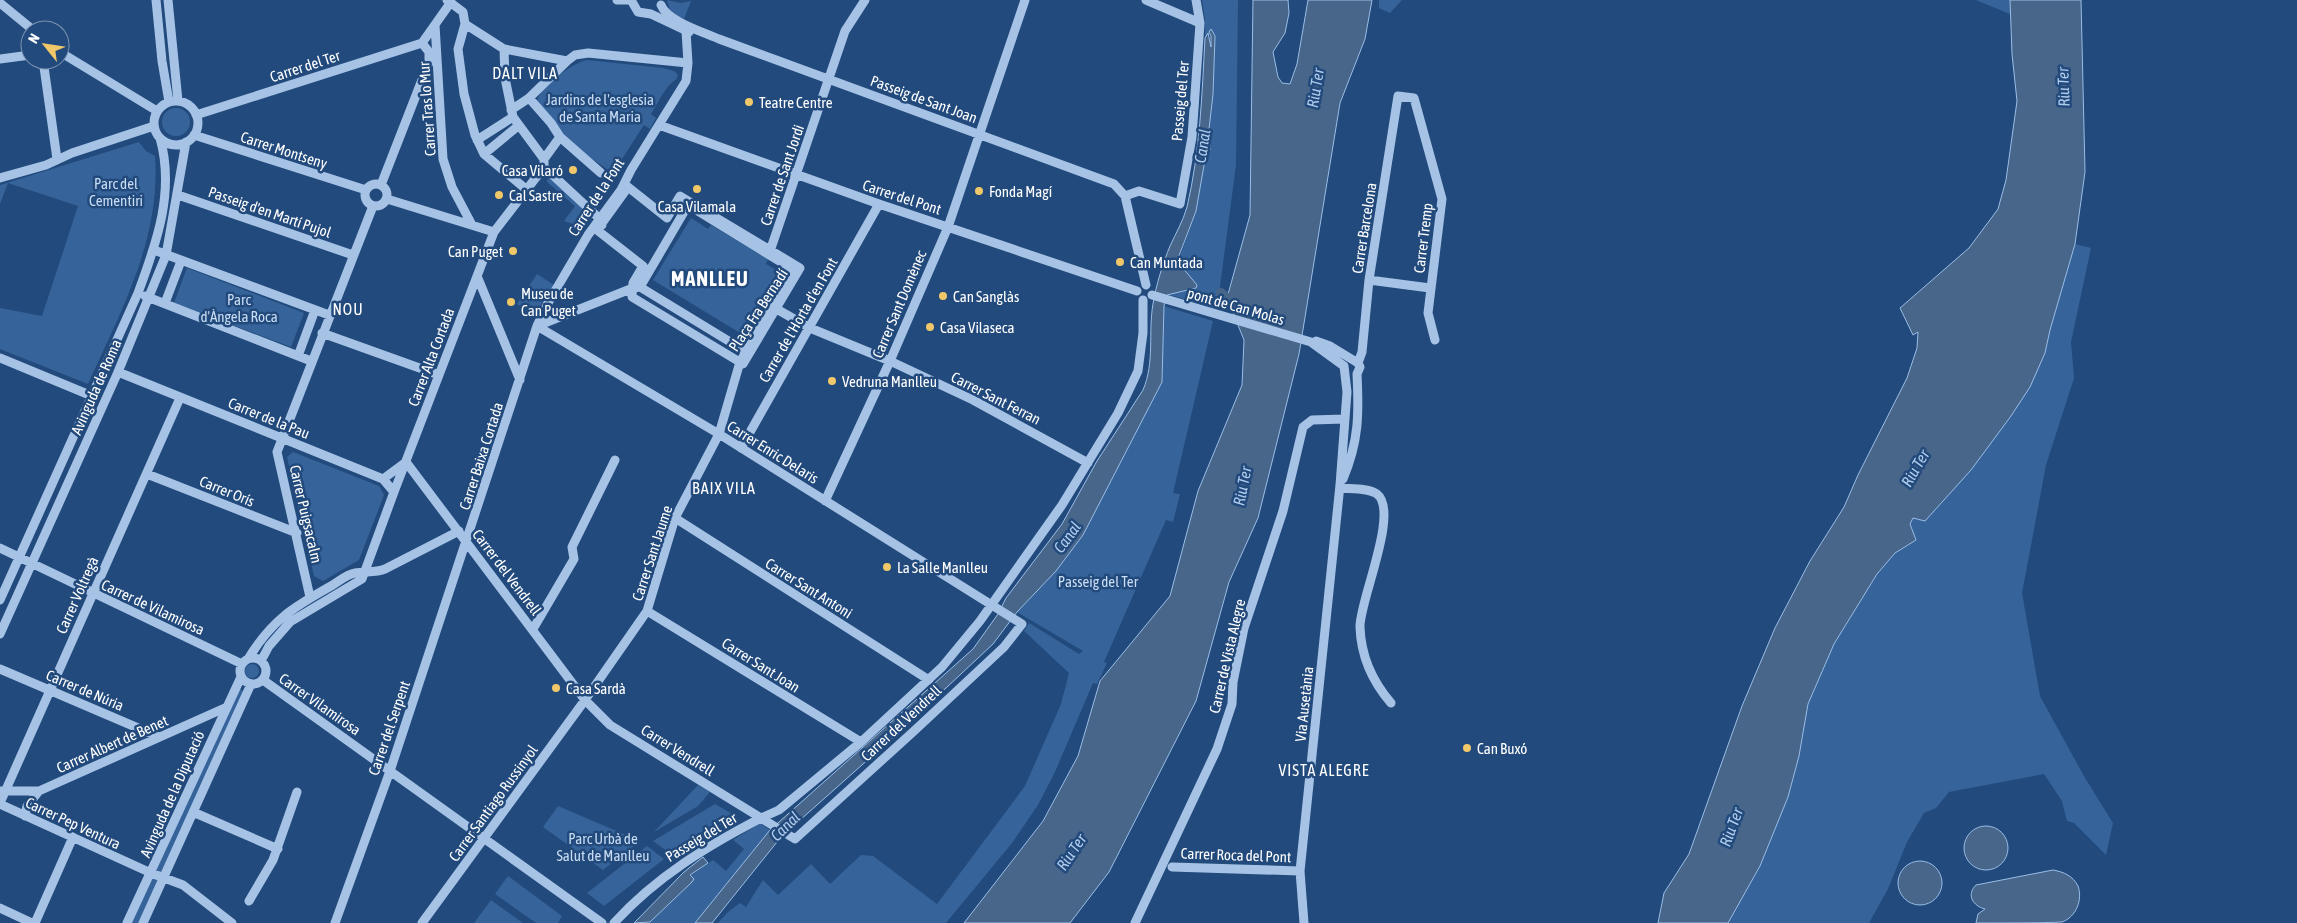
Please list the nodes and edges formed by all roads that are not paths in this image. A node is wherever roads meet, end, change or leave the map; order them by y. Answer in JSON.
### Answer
{"nodes":[{"id":1,"x":156,"y":0,"type":"edge"},
{"id":2,"x":168,"y":0,"type":"edge"},
{"id":3,"x":617,"y":0,"type":"edge"},
{"id":4,"x":631,"y":0,"type":"edge"},
{"id":5,"x":865,"y":0,"type":"edge"},
{"id":6,"x":1025,"y":0,"type":"edge"},
{"id":7,"x":1146,"y":0,"type":"edge"},
{"id":8,"x":1196,"y":0,"type":"edge"},
{"id":9,"x":450,"y":1,"type":"edge"},
{"id":10,"x":662,"y":2,"type":"edge"},
{"id":11,"x":0,"y":3,"type":"edge"},
{"id":12,"x":651,"y":14,"type":"junction"},
{"id":13,"x":21,"y":20,"type":"edge"},
{"id":14,"x":1200,"y":23,"type":"junction"},
{"id":15,"x":466,"y":24,"type":"junction"},
{"id":16,"x":435,"y":25,"type":"junction"},
{"id":17,"x":686,"y":31,"type":"junction"},
{"id":18,"x":719,"y":39,"type":"junction"},
{"id":19,"x":422,"y":43,"type":"junction"},
{"id":20,"x":504,"y":48,"type":"junction"},
{"id":21,"x":20,"y":56,"type":"edge"},
{"id":22,"x":70,"y":58,"type":"edge"},
{"id":23,"x":0,"y":59,"type":"edge"},
{"id":24,"x":567,"y":61,"type":"junction"},
{"id":25,"x":688,"y":63,"type":"junction"},
{"id":26,"x":45,"y":70,"type":"edge"},
{"id":27,"x":829,"y":79,"type":"junction"},
{"id":28,"x":1398,"y":96,"type":"joint"},
{"id":29,"x":529,"y":98,"type":"junction"},
{"id":30,"x":174,"y":101,"type":"junction"},
{"id":31,"x":157,"y":111,"type":"junction"},
{"id":32,"x":512,"y":113,"type":"junction"},
{"id":33,"x":196,"y":115,"type":"junction"},
{"id":34,"x":659,"y":125,"type":"junction"},
{"id":35,"x":154,"y":126,"type":"junction"},
{"id":36,"x":518,"y":126,"type":"junction"},
{"id":37,"x":979,"y":133,"type":"junction"},
{"id":38,"x":560,"y":137,"type":"junction"},
{"id":39,"x":160,"y":138,"type":"junction"},
{"id":40,"x":190,"y":139,"type":"junction"},
{"id":41,"x":477,"y":140,"type":"junction"},
{"id":42,"x":484,"y":154,"type":"junction"},
{"id":43,"x":57,"y":159,"type":"junction"},
{"id":44,"x":544,"y":163,"type":"junction"},
{"id":45,"x":601,"y":173,"type":"dead end"},
{"id":46,"x":796,"y":175,"type":"junction"},
{"id":47,"x":0,"y":178,"type":"edge"},
{"id":48,"x":381,"y":185,"type":"junction"},
{"id":49,"x":366,"y":190,"type":"junction"},
{"id":50,"x":527,"y":190,"type":"junction"},
{"id":51,"x":178,"y":194,"type":"junction"},
{"id":52,"x":1125,"y":196,"type":"junction"},
{"id":53,"x":387,"y":199,"type":"junction"},
{"id":54,"x":879,"y":204,"type":"junction"},
{"id":55,"x":373,"y":206,"type":"junction"},
{"id":56,"x":600,"y":220,"type":"junction"},
{"id":57,"x":472,"y":225,"type":"junction"},
{"id":58,"x":948,"y":227,"type":"junction"},
{"id":59,"x":494,"y":232,"type":"junction"},
{"id":60,"x":154,"y":250,"type":"junction"},
{"id":61,"x":770,"y":252,"type":"junction"},
{"id":62,"x":166,"y":255,"type":"junction"},
{"id":63,"x":353,"y":255,"type":"junction"},
{"id":64,"x":181,"y":261,"type":"junction"},
{"id":65,"x":652,"y":268,"type":"junction"},
{"id":66,"x":478,"y":276,"type":"junction"},
{"id":67,"x":1370,"y":280,"type":"junction"},
{"id":68,"x":1146,"y":285,"type":"junction"},
{"id":69,"x":636,"y":287,"type":"junction"},
{"id":70,"x":1430,"y":288,"type":"junction"},
{"id":71,"x":1137,"y":291,"type":"junction"},
{"id":72,"x":138,"y":293,"type":"junction"},
{"id":73,"x":1153,"y":296,"type":"junction"},
{"id":74,"x":150,"y":297,"type":"junction"},
{"id":75,"x":1143,"y":300,"type":"junction"},
{"id":76,"x":165,"y":303,"type":"junction"},
{"id":77,"x":774,"y":307,"type":"junction"},
{"id":78,"x":315,"y":310,"type":"junction"},
{"id":79,"x":329,"y":315,"type":"junction"},
{"id":80,"x":537,"y":326,"type":"junction"},
{"id":81,"x":810,"y":328,"type":"junction"},
{"id":82,"x":322,"y":333,"type":"junction"},
{"id":83,"x":1435,"y":340,"type":"dead end"},
{"id":84,"x":746,"y":351,"type":"junction"},
{"id":85,"x":298,"y":356,"type":"junction"},
{"id":86,"x":1,"y":361,"type":"edge"},
{"id":87,"x":311,"y":361,"type":"junction"},
{"id":88,"x":890,"y":361,"type":"junction"},
{"id":89,"x":740,"y":362,"type":"junction"},
{"id":90,"x":1350,"y":366,"type":"junction"},
{"id":91,"x":118,"y":372,"type":"junction"},
{"id":92,"x":439,"y":375,"type":"junction"},
{"id":93,"x":520,"y":380,"type":"junction"},
{"id":94,"x":92,"y":396,"type":"junction"},
{"id":95,"x":180,"y":398,"type":"junction"},
{"id":96,"x":1344,"y":419,"type":"junction"},
{"id":97,"x":719,"y":434,"type":"junction"},
{"id":98,"x":282,"y":437,"type":"junction"},
{"id":99,"x":741,"y":448,"type":"junction"},
{"id":100,"x":614,"y":460,"type":"dead end"},
{"id":101,"x":406,"y":462,"type":"junction"},
{"id":102,"x":1088,"y":463,"type":"junction"},
{"id":103,"x":147,"y":474,"type":"junction"},
{"id":104,"x":383,"y":479,"type":"junction"},
{"id":105,"x":1340,"y":487,"type":"junction"},
{"id":106,"x":394,"y":492,"type":"junction"},
{"id":107,"x":826,"y":501,"type":"junction"},
{"id":108,"x":675,"y":518,"type":"junction"},
{"id":109,"x":459,"y":531,"type":"junction"},
{"id":110,"x":297,"y":533,"type":"junction"},
{"id":111,"x":467,"y":541,"type":"junction"},
{"id":112,"x":0,"y":548,"type":"edge"},
{"id":113,"x":19,"y":557,"type":"junction"},
{"id":114,"x":32,"y":564,"type":"junction"},
{"id":115,"x":364,"y":574,"type":"junction"},
{"id":116,"x":92,"y":594,"type":"junction"},
{"id":117,"x":310,"y":597,"type":"junction"},
{"id":118,"x":0,"y":600,"type":"edge"},
{"id":119,"x":992,"y":604,"type":"junction"},
{"id":120,"x":647,"y":611,"type":"junction"},
{"id":121,"x":533,"y":629,"type":"junction"},
{"id":122,"x":0,"y":634,"type":"edge"},
{"id":123,"x":261,"y":660,"type":"junction"},
{"id":124,"x":245,"y":661,"type":"junction"},
{"id":125,"x":0,"y":669,"type":"edge"},
{"id":126,"x":241,"y":677,"type":"junction"},
{"id":127,"x":263,"y":680,"type":"junction"},
{"id":128,"x":929,"y":680,"type":"junction"},
{"id":129,"x":251,"y":684,"type":"junction"},
{"id":130,"x":49,"y":690,"type":"junction"},
{"id":131,"x":585,"y":700,"type":"junction"},
{"id":132,"x":1392,"y":703,"type":"dead end"},
{"id":133,"x":227,"y":707,"type":"junction"},
{"id":134,"x":159,"y":737,"type":"junction"},
{"id":135,"x":860,"y":742,"type":"junction"},
{"id":136,"x":390,"y":770,"type":"junction"},
{"id":137,"x":2,"y":791,"type":"edge"},
{"id":138,"x":39,"y":791,"type":"junction"},
{"id":139,"x":297,"y":792,"type":"dead end"},
{"id":140,"x":0,"y":804,"type":"edge"},
{"id":141,"x":193,"y":812,"type":"junction"},
{"id":142,"x":26,"y":816,"type":"junction"},
{"id":143,"x":761,"y":818,"type":"junction"},
{"id":144,"x":785,"y":832,"type":"joint"},
{"id":145,"x":73,"y":837,"type":"junction"},
{"id":146,"x":484,"y":839,"type":"junction"},
{"id":147,"x":278,"y":849,"type":"junction"},
{"id":148,"x":1172,"y":867,"type":"dead end"},
{"id":149,"x":1300,"y":871,"type":"junction"},
{"id":150,"x":151,"y":873,"type":"junction"},
{"id":151,"x":163,"y":877,"type":"junction"},
{"id":152,"x":249,"y":901,"type":"dead end"},
{"id":153,"x":0,"y":908,"type":"edge"},
{"id":154,"x":227,"y":921,"type":"edge"},
{"id":155,"x":34,"y":923,"type":"edge"},
{"id":156,"x":128,"y":923,"type":"edge"},
{"id":157,"x":143,"y":923,"type":"edge"},
{"id":158,"x":335,"y":923,"type":"edge"},
{"id":159,"x":422,"y":923,"type":"edge"},
{"id":160,"x":602,"y":923,"type":"edge"},
{"id":161,"x":614,"y":923,"type":"edge"},
{"id":162,"x":1135,"y":923,"type":"edge"},
{"id":163,"x":1304,"y":923,"type":"edge"}],
"edges":[{"from":1,"to":30,"type":"street"},
{"from":2,"to":30,"type":"street"},
{"from":3,"to":4,"type":"street"},
{"from":4,"to":12,"type":"street"},
{"from":5,"to":27,"type":"street","name":"Carrer de Sant Jordi"},
{"from":6,"to":37,"type":"street","name":"Carrer Sant Domènec"},
{"from":7,"to":14,"type":"street"},
{"from":8,"to":14,"type":"street","name":"Passeig del Ter"},
{"from":9,"to":15,"type":"street"},
{"from":9,"to":16,"type":"street"},
{"from":10,"to":12,"type":"street","name":"Passeig de Sant Joan"},
{"from":10,"to":18,"type":"street","name":"Passeig de Sant Joan"},
{"from":11,"to":13,"type":"street"},
{"from":12,"to":17,"type":"street"},
{"from":14,"to":52,"type":"street","name":"Passeig del Ter"},
{"from":15,"to":20,"type":"street"},
{"from":15,"to":41,"type":"street"},
{"from":16,"to":19,"type":"street"},
{"from":16,"to":57,"type":"street","name":"Carrer Tras lo Mur"},
{"from":17,"to":18,"type":"street"},
{"from":17,"to":25,"type":"street","name":"Carrer de la Font"},
{"from":18,"to":27,"type":"street","name":"Passeig de Sant Joan"},
{"from":19,"to":33,"type":"street","name":"Carrer del Ter"},
{"from":19,"to":48,"type":"street"},
{"from":20,"to":24,"type":"street"},
{"from":20,"to":32,"type":"street"},
{"from":21,"to":23,"type":"street"},
{"from":22,"to":31,"type":"street"},
{"from":24,"to":25,"type":"street"},
{"from":24,"to":29,"type":"street"},
{"from":25,"to":34,"type":"street","name":"Carrer de la Font"},
{"from":26,"to":43,"type":"street"},
{"from":27,"to":37,"type":"street","name":"Passeig de Sant Joan"},
{"from":27,"to":46,"type":"street","name":"Carrer de Sant Jordi"},
{"from":28,"to":67,"type":"street","name":"Carrer Barcelona"},
{"from":28,"to":70,"type":"street","name":"Carrer Tremp"},
{"from":29,"to":32,"type":"street"},
{"from":29,"to":38,"type":"street"},
{"from":30,"to":31,"type":"street"},
{"from":30,"to":33,"type":"street"},
{"from":31,"to":35,"type":"street"},
{"from":32,"to":36,"type":"street"},
{"from":32,"to":41,"type":"street"},
{"from":33,"to":40,"type":"street"},
{"from":34,"to":46,"type":"street","name":"Carrer del Pont"},
{"from":34,"to":56,"type":"street","name":"Carrer de la Font"},
{"from":35,"to":39,"type":"street"},
{"from":35,"to":43,"type":"street"},
{"from":36,"to":42,"type":"street"},
{"from":36,"to":44,"type":"street"},
{"from":37,"to":52,"type":"street","name":"Passeig de Sant Joan"},
{"from":37,"to":58,"type":"street","name":"Carrer Sant Domènec"},
{"from":38,"to":44,"type":"street","name":"Carrer Alta Cortada"},
{"from":38,"to":45,"type":"street"},
{"from":39,"to":40,"type":"street"},
{"from":39,"to":60,"type":"street","name":"Avinguda de Roma"},
{"from":40,"to":49,"type":"street","name":"Carrer Montseny"},
{"from":40,"to":51,"type":"street","name":"Avinguda de Roma"},
{"from":41,"to":42,"type":"street"},
{"from":42,"to":50,"type":"street"},
{"from":43,"to":47,"type":"street"},
{"from":44,"to":50,"type":"street","name":"Carrer Alta Cortada"},
{"from":44,"to":56,"type":"street"},
{"from":46,"to":54,"type":"street","name":"Carrer del Pont"},
{"from":46,"to":61,"type":"street","name":"Carrer de Sant Jordi"},
{"from":48,"to":49,"type":"street"},
{"from":48,"to":53,"type":"street"},
{"from":49,"to":55,"type":"street"},
{"from":50,"to":59,"type":"street","name":"Carrer Alta Cortada"},
{"from":51,"to":62,"type":"street","name":"Avinguda de Roma"},
{"from":51,"to":63,"type":"street","name":"Passeig d'en Martí Pujol"},
{"from":52,"to":68,"type":"street"},
{"from":53,"to":55,"type":"street"},
{"from":53,"to":57,"type":"street"},
{"from":54,"to":58,"type":"street","name":"Carrer del Pont"},
{"from":54,"to":81,"type":"street","name":"Carrer de l'Horta d'en Font"},
{"from":55,"to":63,"type":"street","name":"Carrer Puigsacalm"},
{"from":56,"to":65,"type":"street"},
{"from":56,"to":80,"type":"street","name":"Carrer de la Font"},
{"from":57,"to":59,"type":"street"},
{"from":58,"to":71,"type":"street","name":"Carrer del Pont"},
{"from":58,"to":88,"type":"street","name":"Carrer Sant Domènec"},
{"from":59,"to":66,"type":"street","name":"Carrer Alta Cortada"},
{"from":60,"to":62,"type":"street"},
{"from":60,"to":72,"type":"street","name":"Avinguda de Roma"},
{"from":61,"to":65,"type":"street"},
{"from":61,"to":69,"type":"street","name":"Plaça Fra Bernadí"},
{"from":61,"to":77,"type":"street","name":"Plaça Fra Bernadí"},
{"from":62,"to":64,"type":"street"},
{"from":62,"to":74,"type":"street","name":"Avinguda de Roma"},
{"from":63,"to":79,"type":"street","name":"Carrer Puigsacalm"},
{"from":64,"to":76,"type":"street"},
{"from":64,"to":78,"type":"street"},
{"from":65,"to":69,"type":"street"},
{"from":66,"to":92,"type":"street","name":"Carrer Alta Cortada"},
{"from":66,"to":93,"type":"street"},
{"from":67,"to":70,"type":"street"},
{"from":67,"to":90,"type":"street","name":"Carrer Barcelona"},
{"from":68,"to":71,"type":"street"},
{"from":68,"to":73,"type":"street"},
{"from":69,"to":80,"type":"street"},
{"from":69,"to":84,"type":"street"},
{"from":69,"to":89,"type":"street","name":"Plaça Fra Bernadí"},
{"from":70,"to":83,"type":"street","name":"Carrer Tremp"},
{"from":71,"to":75,"type":"street"},
{"from":72,"to":74,"type":"street"},
{"from":72,"to":94,"type":"street","name":"Avinguda de Roma"},
{"from":73,"to":75,"type":"street"},
{"from":73,"to":90,"type":"street","name":"pont de Can Molas"},
{"from":74,"to":76,"type":"street"},
{"from":74,"to":91,"type":"street","name":"Avinguda de Roma"},
{"from":75,"to":102,"type":"street","name":"Passeig del Ter"},
{"from":76,"to":85,"type":"street"},
{"from":77,"to":81,"type":"street","name":"Carrer Sant Ferran"},
{"from":77,"to":84,"type":"street"},
{"from":77,"to":89,"type":"street","name":"Plaça Fra Bernadí"},
{"from":78,"to":79,"type":"street"},
{"from":78,"to":85,"type":"street"},
{"from":79,"to":82,"type":"street","name":"Carrer Puigsacalm"},
{"from":80,"to":93,"type":"street","name":"Carrer de la Font"},
{"from":80,"to":97,"type":"street","name":"Carrer Enric Delaris"},
{"from":81,"to":88,"type":"street","name":"Carrer Sant Ferran"},
{"from":81,"to":99,"type":"street","name":"Carrer de l'Horta d'en Font"},
{"from":82,"to":87,"type":"street","name":"Carrer Puigsacalm"},
{"from":82,"to":92,"type":"street"},
{"from":84,"to":89,"type":"street"},
{"from":85,"to":87,"type":"street"},
{"from":86,"to":94,"type":"street"},
{"from":87,"to":98,"type":"street","name":"Carrer Puigsacalm"},
{"from":88,"to":102,"type":"street","name":"Carrer Sant Ferran"},
{"from":88,"to":107,"type":"street","name":"Carrer Sant Domènec"},
{"from":89,"to":97,"type":"street","name":"Carrer Sant Jaume"},
{"from":90,"to":96,"type":"street","name":"Via Ausetània"},
{"from":90,"to":105,"type":"street","name":"Via Ausetània"},
{"from":91,"to":95,"type":"street","name":"Carrer de la Pau"},
{"from":91,"to":114,"type":"street","name":"Avinguda de Roma"},
{"from":92,"to":101,"type":"street","name":"Carrer Alta Cortada"},
{"from":93,"to":111,"type":"street","name":"Carrer Baixa Cortada"},
{"from":94,"to":113,"type":"street","name":"Avinguda de Roma"},
{"from":95,"to":98,"type":"street","name":"Carrer de la Pau"},
{"from":95,"to":103,"type":"street","name":"Carrer Voltregà"},
{"from":96,"to":105,"type":"street","name":"Via Ausetània"},
{"from":96,"to":162,"type":"street","name":"Carrer de Vista Alegre"},
{"from":97,"to":99,"type":"street","name":"Carrer Enric Delaris"},
{"from":97,"to":108,"type":"street","name":"Carrer Sant Jaume"},
{"from":98,"to":104,"type":"street","name":"Carrer de la Pau"},
{"from":98,"to":110,"type":"street","name":"Carrer Puigsacalm"},
{"from":99,"to":107,"type":"street","name":"Carrer Enric Delaris"},
{"from":100,"to":121,"type":"street"},
{"from":101,"to":104,"type":"street"},
{"from":101,"to":106,"type":"street","name":"Carrer Alta Cortada"},
{"from":101,"to":109,"type":"street","name":"Carrer del Vendrell"},
{"from":102,"to":119,"type":"street","name":"Passeig del Ter"},
{"from":103,"to":110,"type":"street","name":"Carrer Orís"},
{"from":103,"to":116,"type":"street","name":"Carrer Voltregà"},
{"from":104,"to":106,"type":"street"},
{"from":105,"to":132,"type":"street"},
{"from":105,"to":149,"type":"street","name":"Via Ausetània"},
{"from":106,"to":115,"type":"street","name":"Carrer Alta Cortada"},
{"from":107,"to":119,"type":"street","name":"Carrer Enric Delaris"},
{"from":108,"to":120,"type":"street","name":"Carrer Sant Jaume"},
{"from":108,"to":128,"type":"street","name":"Carrer Sant Antoni"},
{"from":109,"to":111,"type":"street","name":"Carrer del Vendrell"},
{"from":109,"to":115,"type":"street"},
{"from":110,"to":117,"type":"street","name":"Carrer Puigsacalm"},
{"from":111,"to":121,"type":"street","name":"Carrer del Vendrell"},
{"from":111,"to":136,"type":"street","name":"Carrer del Serpent"},
{"from":112,"to":113,"type":"street","name":"Carrer de Vilamirosa"},
{"from":113,"to":114,"type":"street","name":"Carrer de Vilamirosa"},
{"from":113,"to":118,"type":"street","name":"Avinguda de Roma"},
{"from":114,"to":116,"type":"street","name":"Carrer de Vilamirosa"},
{"from":114,"to":122,"type":"street","name":"Avinguda de Roma"},
{"from":115,"to":117,"type":"street"},
{"from":115,"to":123,"type":"street"},
{"from":116,"to":124,"type":"street","name":"Carrer de Vilamirosa"},
{"from":116,"to":130,"type":"street","name":"Carrer Voltregà"},
{"from":117,"to":124,"type":"street"},
{"from":119,"to":128,"type":"street","name":"Passeig del Ter"},
{"from":119,"to":144,"type":"street","name":"Carrer del Vendrell"},
{"from":120,"to":131,"type":"street","name":"Carrer Sant Jaume"},
{"from":120,"to":135,"type":"street","name":"Carrer Sant Joan"},
{"from":121,"to":131,"type":"street","name":"Carrer del Vendrell"},
{"from":123,"to":124,"type":"street"},
{"from":123,"to":127,"type":"street"},
{"from":124,"to":126,"type":"street"},
{"from":125,"to":130,"type":"street","name":"Carrer de Núria"},
{"from":126,"to":129,"type":"street"},
{"from":126,"to":133,"type":"street","name":"Avinguda de la Diputació"},
{"from":127,"to":129,"type":"street"},
{"from":127,"to":136,"type":"street","name":"Carrer Vilamirosa"},
{"from":128,"to":135,"type":"street","name":"Passeig del Ter"},
{"from":129,"to":141,"type":"street","name":"Avinguda de la Diputació"},
{"from":130,"to":134,"type":"street","name":"Carrer de Núria"},
{"from":130,"to":137,"type":"street","name":"Carrer Voltregà"},
{"from":131,"to":143,"type":"street","name":"Carrer Vendrell"},
{"from":131,"to":146,"type":"street","name":"Carrer Santiago Russinyol"},
{"from":133,"to":134,"type":"street","name":"Carrer Albert de Benet"},
{"from":133,"to":150,"type":"street","name":"Avinguda de la Diputació"},
{"from":134,"to":138,"type":"street","name":"Carrer Albert de Benet"},
{"from":135,"to":143,"type":"street","name":"Passeig del Ter"},
{"from":136,"to":146,"type":"street","name":"Carrer Vilamirosa"},
{"from":136,"to":158,"type":"street","name":"Carrer del Serpent"},
{"from":137,"to":138,"type":"street","name":"Carrer Albert de Benet"},
{"from":137,"to":140,"type":"street","name":"Carrer Voltregà"},
{"from":138,"to":142,"type":"street"},
{"from":139,"to":147,"type":"street"},
{"from":140,"to":142,"type":"street","name":"Carrer Pep Ventura"},
{"from":141,"to":147,"type":"street"},
{"from":141,"to":151,"type":"street","name":"Avinguda de la Diputació"},
{"from":142,"to":145,"type":"street","name":"Carrer Pep Ventura"},
{"from":143,"to":144,"type":"street","name":"Passeig del Ter"},
{"from":143,"to":161,"type":"street","name":"Passeig del Ter"},
{"from":145,"to":150,"type":"street","name":"Carrer Pep Ventura"},
{"from":145,"to":155,"type":"street"},
{"from":146,"to":159,"type":"street","name":"Carrer Santiago Russinyol"},
{"from":146,"to":160,"type":"street","name":"Carrer Vilamirosa"},
{"from":147,"to":152,"type":"street"},
{"from":148,"to":149,"type":"street","name":"Carrer Roca del Pont"},
{"from":149,"to":163,"type":"street","name":"Via Ausetània"},
{"from":150,"to":151,"type":"street","name":"Carrer Pep Ventura"},
{"from":150,"to":156,"type":"street","name":"Avinguda de la Diputació"},
{"from":151,"to":154,"type":"street","name":"Carrer Pep Ventura"},
{"from":151,"to":157,"type":"street","name":"Avinguda de la Diputació"},
{"from":153,"to":155,"type":"street"}]}
